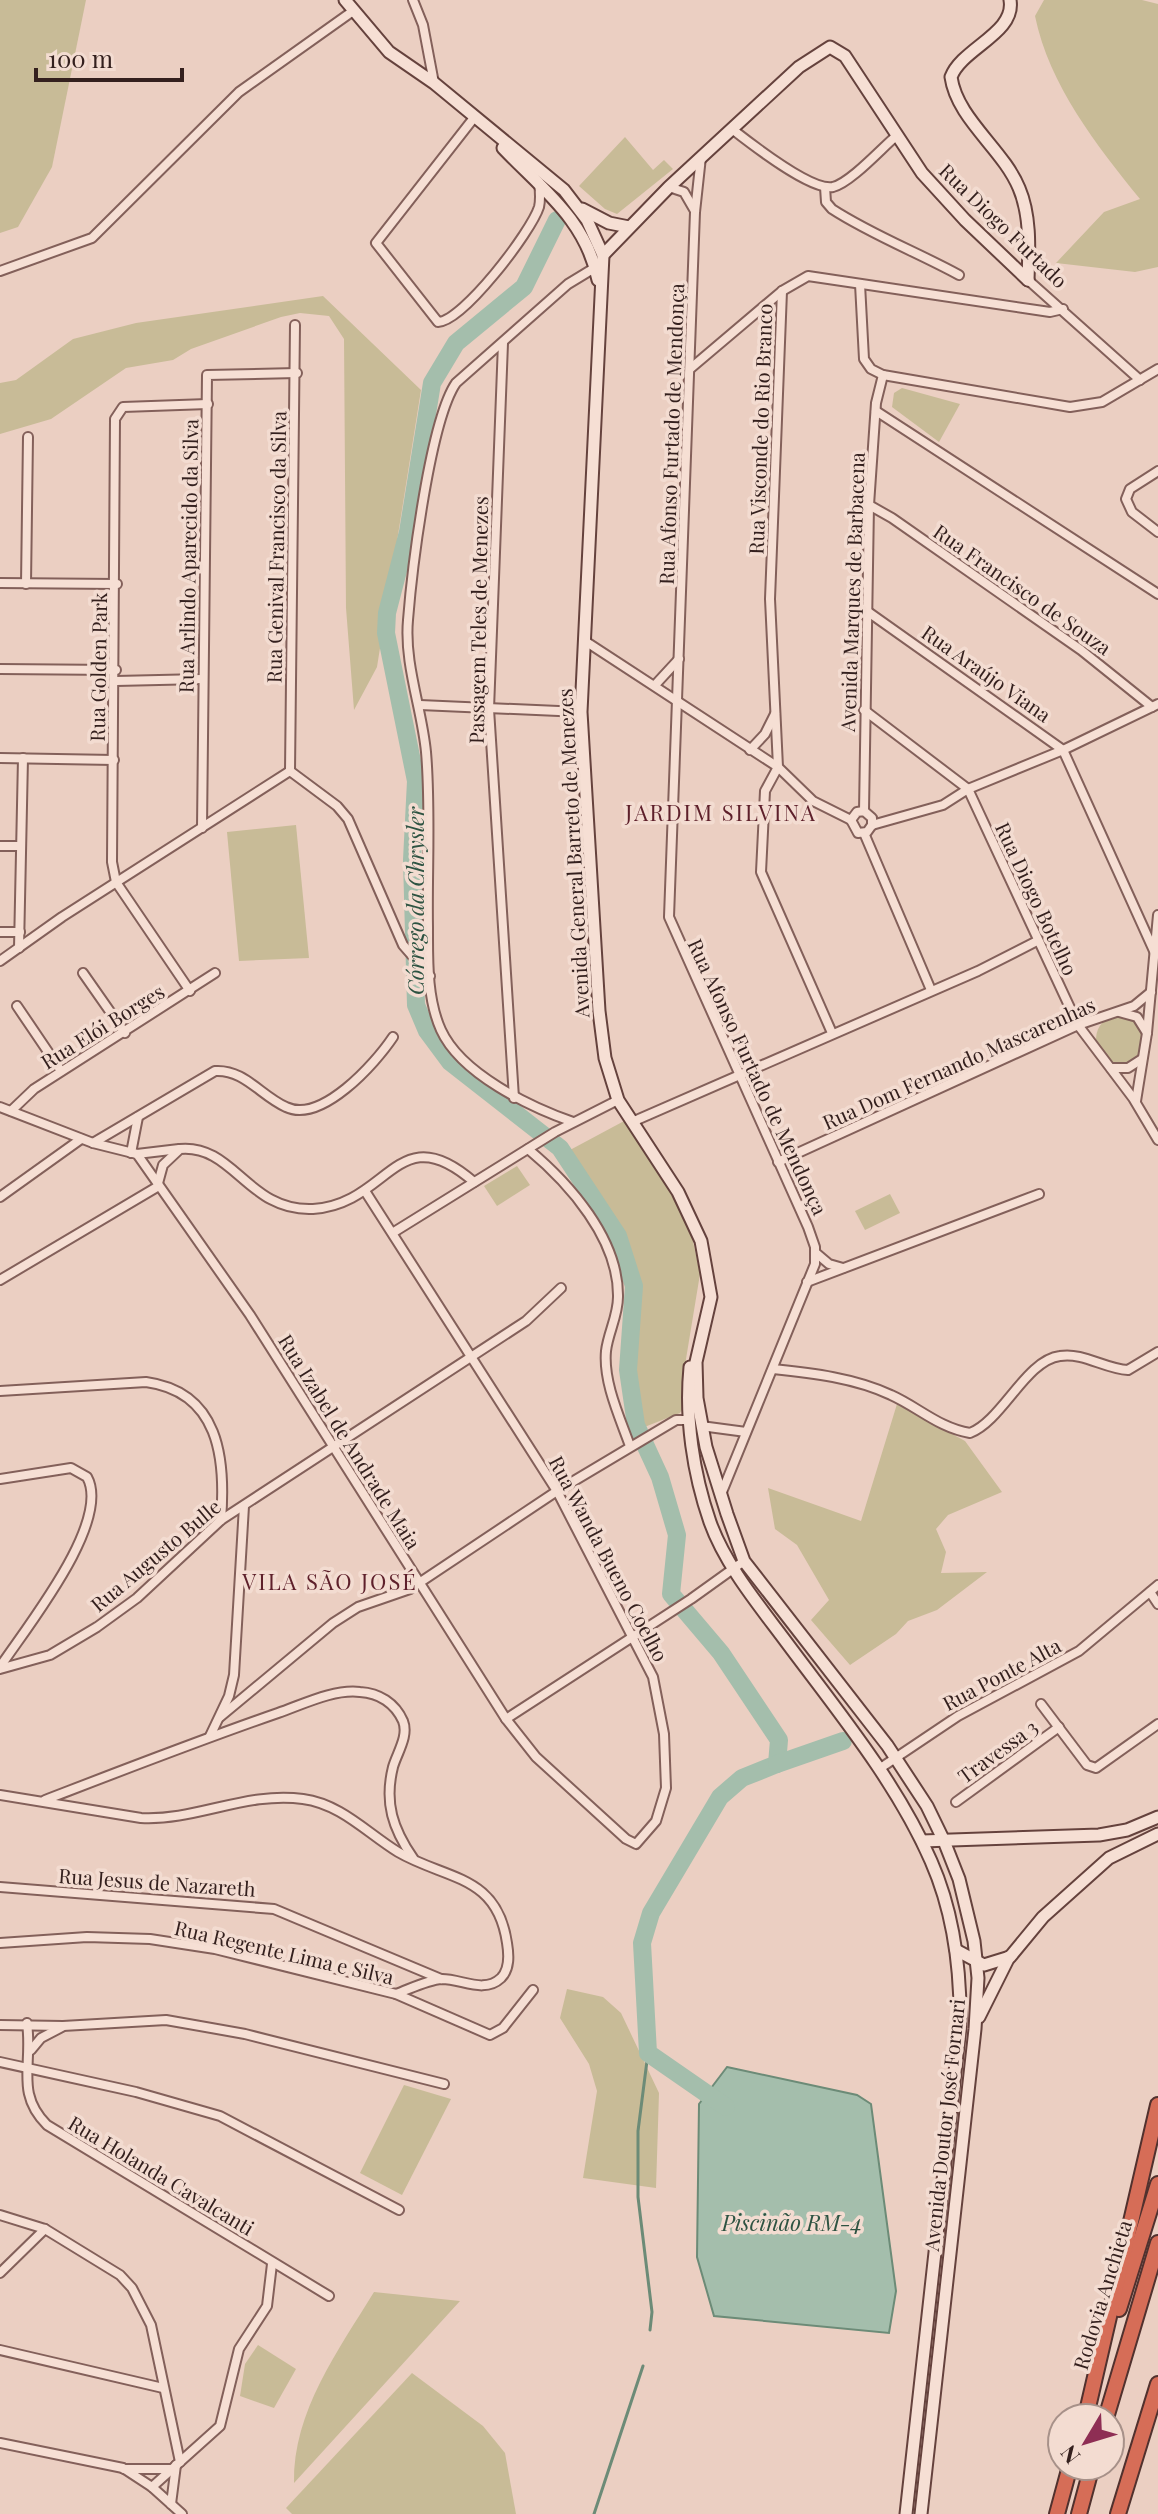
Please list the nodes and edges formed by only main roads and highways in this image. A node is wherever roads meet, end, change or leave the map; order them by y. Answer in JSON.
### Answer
{"nodes":[{"id":1,"x":345,"y":0,"type":"edge"},
{"id":2,"x":1010,"y":0,"type":"edge"},
{"id":3,"x":489,"y":132,"type":"junction"},
{"id":4,"x":579,"y":207,"type":"junction"},
{"id":5,"x":629,"y":227,"type":"junction"},
{"id":6,"x":603,"y":255,"type":"junction"},
{"id":7,"x":600,"y":289,"type":"junction"},
{"id":8,"x":699,"y":1340,"type":"junction"},
{"id":9,"x":687,"y":1420,"type":"junction"},
{"id":10,"x":706,"y":1447,"type":"junction"},
{"id":11,"x":739,"y":1564,"type":"junction"},
{"id":12,"x":1158,"y":1817,"type":"edge"},
{"id":13,"x":1099,"y":1835,"type":"junction"},
{"id":14,"x":1155,"y":1837,"type":"edge"},
{"id":15,"x":922,"y":1841,"type":"junction"},
{"id":16,"x":944,"y":1841,"type":"junction"},
{"id":17,"x":1109,"y":1858,"type":"junction"},
{"id":18,"x":956,"y":1950,"type":"junction"},
{"id":19,"x":1010,"y":1957,"type":"junction"},
{"id":20,"x":977,"y":1964,"type":"junction"},
{"id":21,"x":975,"y":2029,"type":"junction"},
{"id":22,"x":1158,"y":2105,"type":"edge"},
{"id":23,"x":1158,"y":2184,"type":"edge"},
{"id":24,"x":1158,"y":2243,"type":"edge"},
{"id":25,"x":1158,"y":2384,"type":"edge"},
{"id":26,"x":1089,"y":2402,"type":"edge"},
{"id":27,"x":1091,"y":2402,"type":"edge"},
{"id":28,"x":1111,"y":2402,"type":"edge"},
{"id":29,"x":1063,"y":2482,"type":"edge"},
{"id":30,"x":1066,"y":2482,"type":"edge"},
{"id":31,"x":1088,"y":2482,"type":"edge"},
{"id":32,"x":906,"y":2514,"type":"edge"},
{"id":33,"x":921,"y":2514,"type":"edge"},
{"id":34,"x":1048,"y":2514,"type":"edge"},
{"id":35,"x":1057,"y":2514,"type":"edge"},
{"id":36,"x":1079,"y":2514,"type":"edge"},
{"id":37,"x":1118,"y":2514,"type":"edge"}],
"edges":[{"from":1,"to":3,"type":"main road"},
{"from":2,"to":5,"type":"main road","name":"Rua Diogo Furtado"},
{"from":3,"to":4,"type":"main road"},
{"from":3,"to":7,"type":"main road"},
{"from":4,"to":5,"type":"main road"},
{"from":4,"to":6,"type":"main road"},
{"from":5,"to":6,"type":"main road"},
{"from":6,"to":7,"type":"main road"},
{"from":7,"to":8,"type":"main road","name":"Avenida General Barreto de Menezes"},
{"from":8,"to":9,"type":"main road","name":"Avenida General Barreto de Menezes"},
{"from":8,"to":10,"type":"main road","name":"Avenida General Barreto de Menezes"},
{"from":9,"to":10,"type":"main road"},
{"from":9,"to":11,"type":"main road","name":"Avenida Doutor José Fornari"},
{"from":10,"to":11,"type":"main road","name":"Avenida General Barreto de Menezes"},
{"from":11,"to":15,"type":"main road","name":"Avenida Doutor José Fornari"},
{"from":11,"to":16,"type":"main road","name":"Avenida Doutor José Fornari"},
{"from":12,"to":13,"type":"main road"},
{"from":13,"to":16,"type":"main road"},
{"from":13,"to":17,"type":"main road"},
{"from":14,"to":17,"type":"main road"},
{"from":15,"to":16,"type":"main road"},
{"from":15,"to":18,"type":"main road","name":"Avenida Doutor José Fornari"},
{"from":16,"to":20,"type":"main road","name":"Avenida Doutor José Fornari"},
{"from":17,"to":19,"type":"main road"},
{"from":18,"to":20,"type":"main road"},
{"from":18,"to":32,"type":"main road","name":"Avenida Doutor José Fornari"},
{"from":19,"to":20,"type":"main road"},
{"from":19,"to":21,"type":"main road"},
{"from":20,"to":21,"type":"main road","name":"Avenida Doutor José Fornari"},
{"from":21,"to":33,"type":"main road","name":"Avenida Doutor José Fornari"},
{"from":22,"to":26,"type":"highway"},
{"from":23,"to":27,"type":"highway","name":"Rodovia Anchieta"},
{"from":24,"to":28,"type":"highway","name":"Rodovia Anchieta"},
{"from":25,"to":37,"type":"highway"},
{"from":29,"to":34,"type":"highway"},
{"from":30,"to":35,"type":"highway"},
{"from":31,"to":36,"type":"highway"}]}
